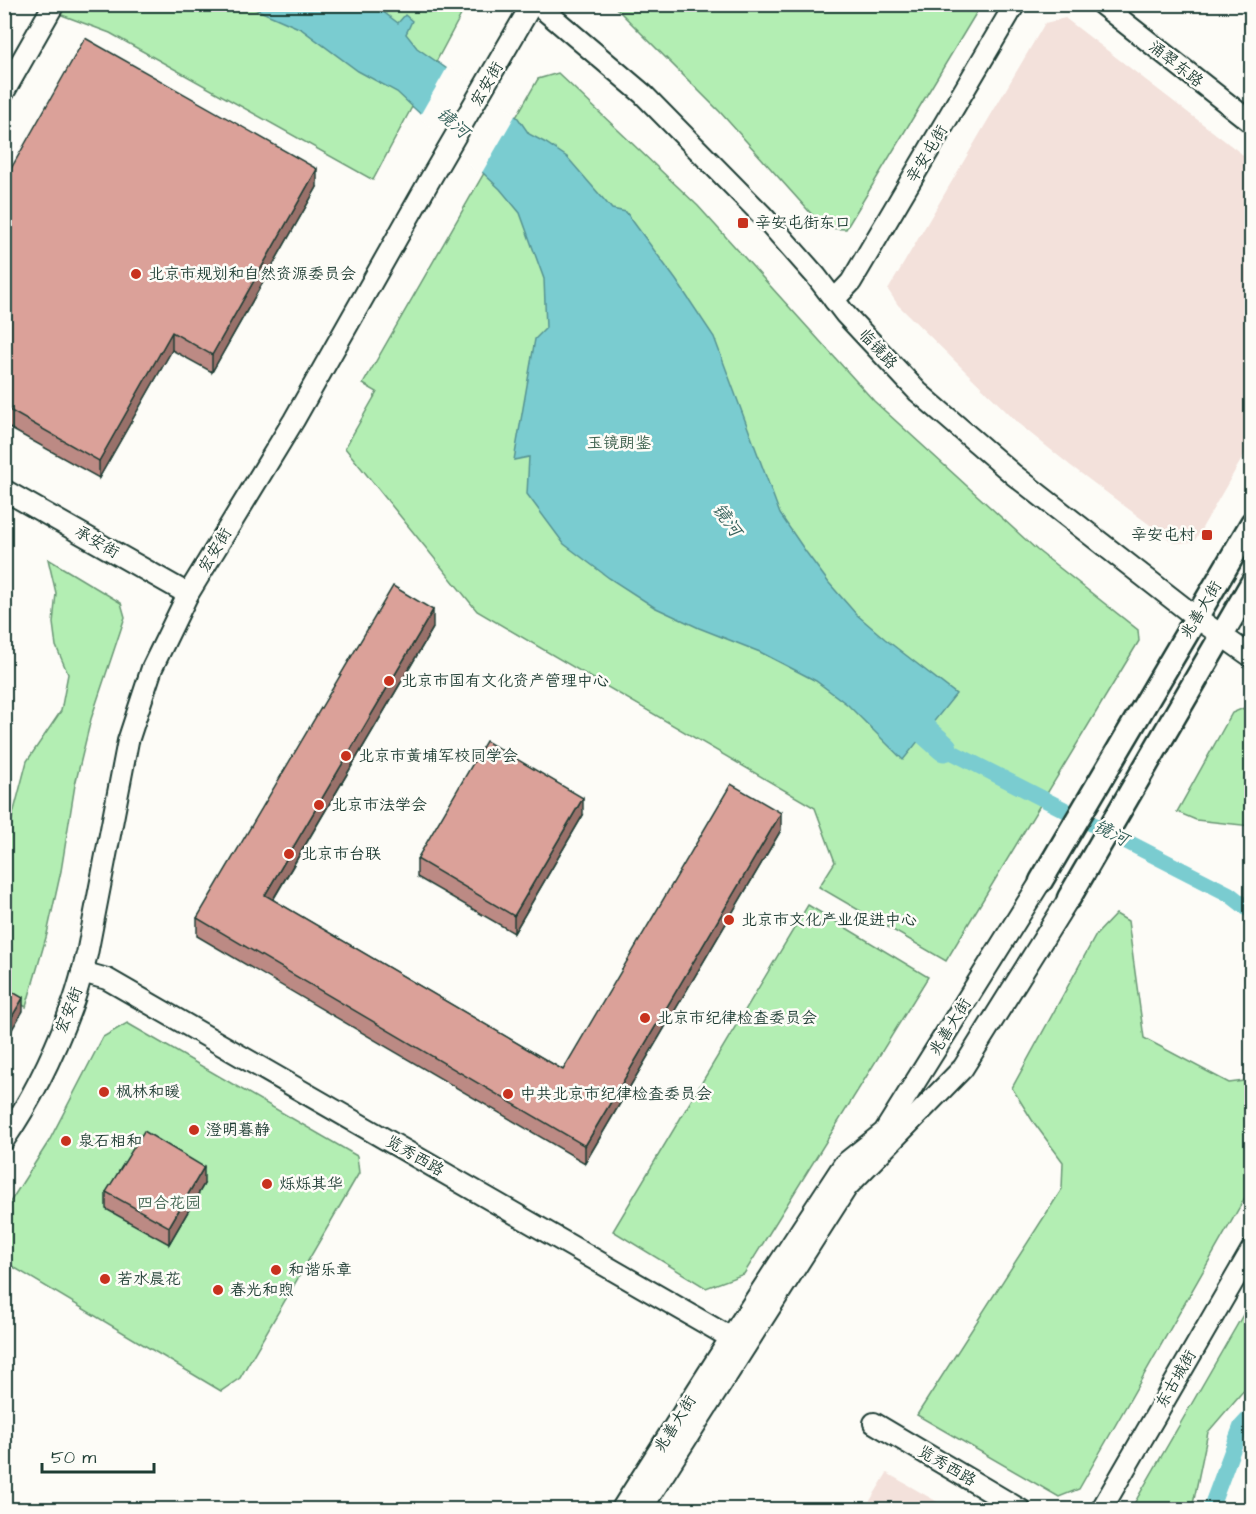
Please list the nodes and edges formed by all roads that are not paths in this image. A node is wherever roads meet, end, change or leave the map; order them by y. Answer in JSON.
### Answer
{"nodes":[{"id":1,"x":54,"y":4,"type":"edge"},
{"id":2,"x":534,"y":4,"type":"edge"},
{"id":3,"x":1015,"y":4,"type":"edge"},
{"id":4,"x":1101,"y":4,"type":"edge"},
{"id":5,"x":4,"y":92,"type":"edge"},
{"id":6,"x":1251,"y":123,"type":"edge"},
{"id":7,"x":834,"y":300,"type":"junction"},
{"id":8,"x":4,"y":490,"type":"edge"},
{"id":9,"x":1251,"y":523,"type":"edge"},
{"id":10,"x":1251,"y":583,"type":"edge"},
{"id":11,"x":188,"y":594,"type":"junction"},
{"id":12,"x":1197,"y":618,"type":"junction"},
{"id":13,"x":1220,"y":636,"type":"junction"},
{"id":14,"x":1251,"y":657,"type":"edge"},
{"id":15,"x":1041,"y":881,"type":"joint"},
{"id":16,"x":1069,"y":898,"type":"joint"},
{"id":17,"x":82,"y":972,"type":"junction"},
{"id":18,"x":4,"y":1140,"type":"edge"},
{"id":19,"x":1251,"y":1249,"type":"edge"},
{"id":20,"x":738,"y":1341,"type":"junction"},
{"id":21,"x":874,"y":1423,"type":"dead end"},
{"id":22,"x":621,"y":1509,"type":"edge"},
{"id":23,"x":641,"y":1509,"type":"edge"},
{"id":24,"x":1021,"y":1509,"type":"edge"},
{"id":25,"x":1101,"y":1509,"type":"edge"}],
"edges":[{"from":1,"to":5,"type":"street"},
{"from":2,"to":7,"type":"street","name":"临镜路"},
{"from":2,"to":11,"type":"street","name":"宏安街"},
{"from":3,"to":7,"type":"street","name":"辛安屯街"},
{"from":4,"to":6,"type":"street","name":"涌翠东路"},
{"from":7,"to":12,"type":"street","name":"临镜路"},
{"from":8,"to":11,"type":"street","name":"承安街"},
{"from":9,"to":12,"type":"main road","name":"兆善大街"},
{"from":10,"to":13,"type":"main road","name":"兆善大街"},
{"from":11,"to":17,"type":"street","name":"宏安街"},
{"from":12,"to":13,"type":"street","name":"临镜路"},
{"from":12,"to":15,"type":"main road","name":"兆善大街"},
{"from":13,"to":14,"type":"street","name":"临镜路"},
{"from":13,"to":16,"type":"main road","name":"兆善大街"},
{"from":15,"to":20,"type":"street","name":"兆善大街"},
{"from":16,"to":20,"type":"street","name":"兆善大街"},
{"from":17,"to":18,"type":"street","name":"宏安街"},
{"from":17,"to":20,"type":"street","name":"览秀西路"},
{"from":19,"to":25,"type":"street","name":"东古城街"},
{"from":20,"to":22,"type":"street","name":"兆善大街"},
{"from":20,"to":23,"type":"street","name":"兆善大街"},
{"from":21,"to":24,"type":"street","name":"览秀西路"}]}
